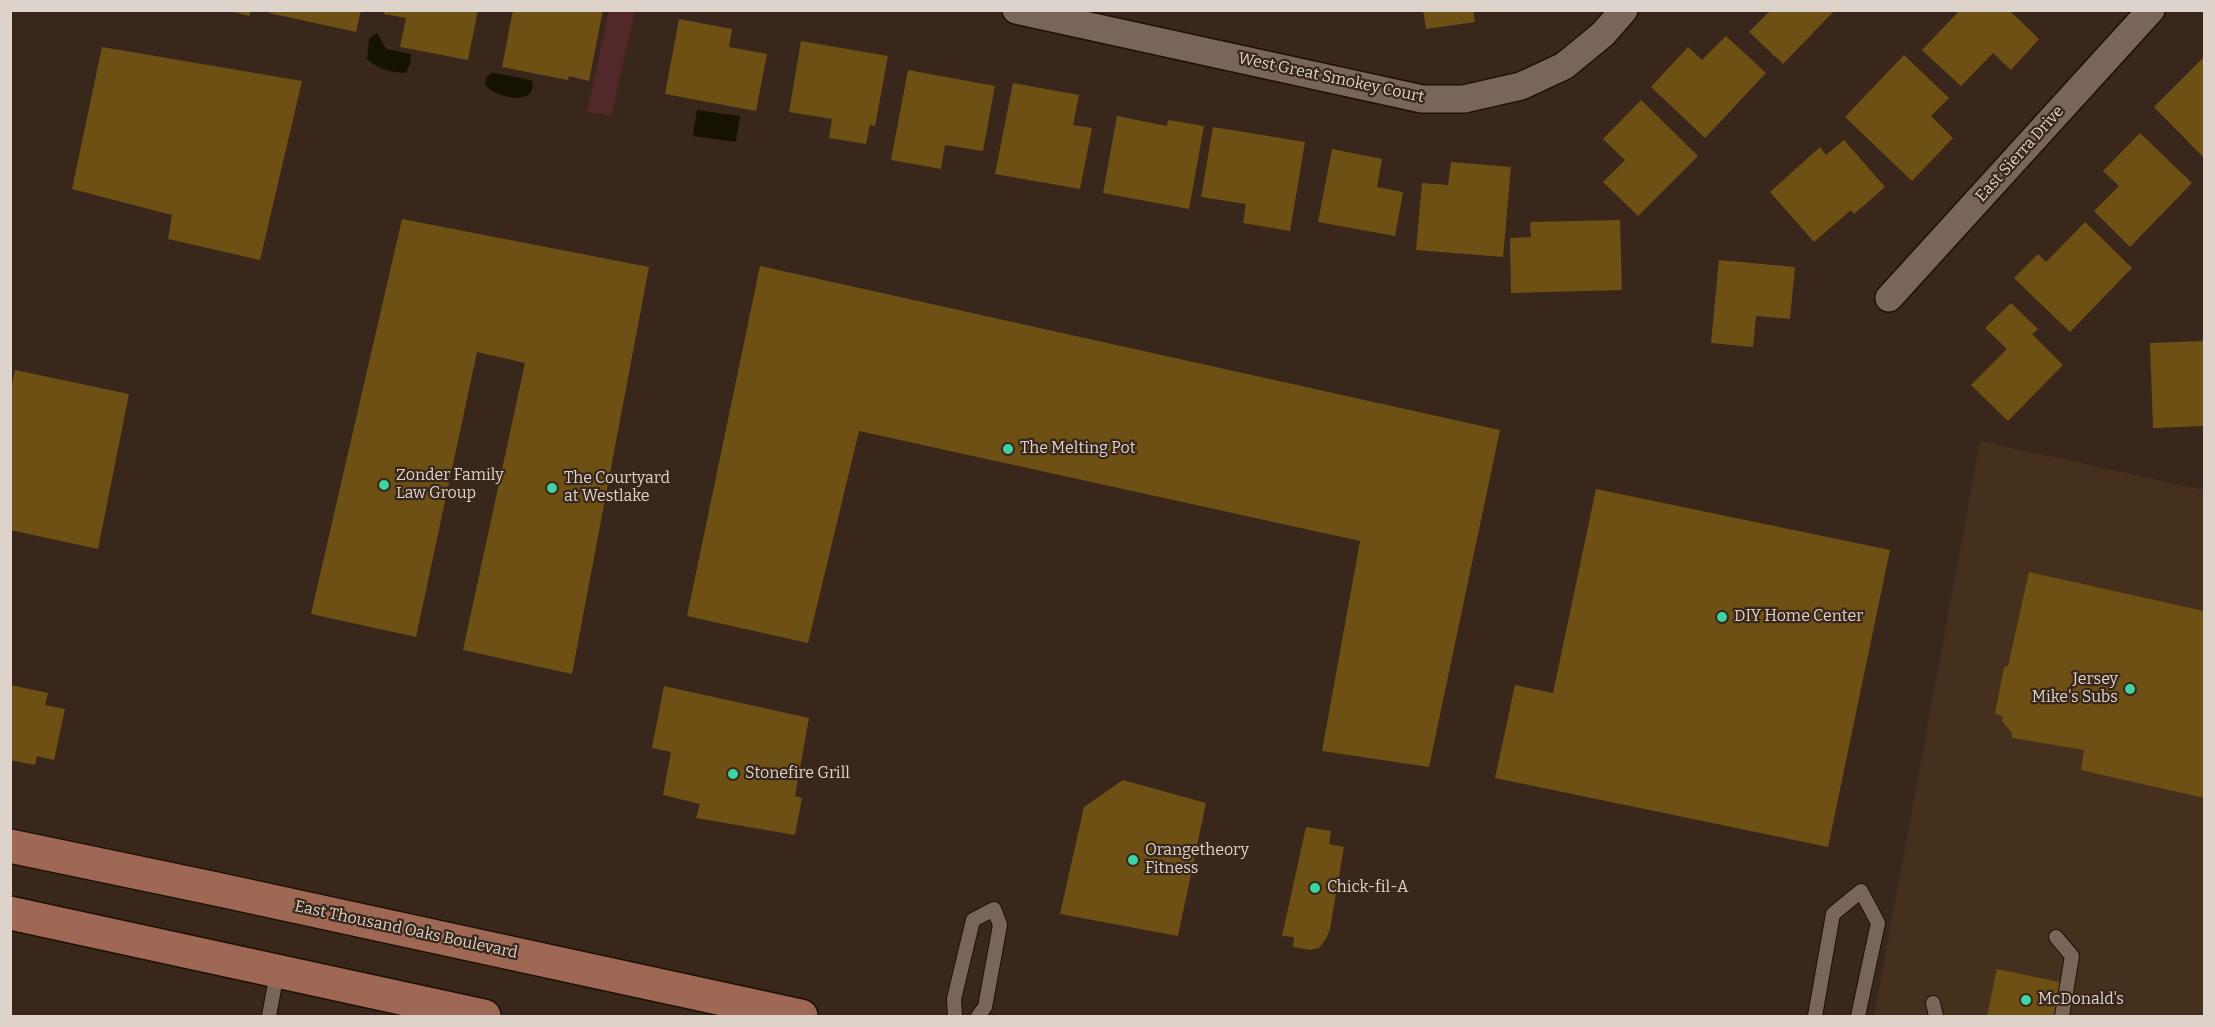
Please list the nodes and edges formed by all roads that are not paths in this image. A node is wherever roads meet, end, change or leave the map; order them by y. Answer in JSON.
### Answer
{"nodes":[{"id":1,"x":1016,"y":10,"type":"edge"},
{"id":2,"x":1624,"y":10,"type":"edge"},
{"id":3,"x":2151,"y":10,"type":"edge"},
{"id":4,"x":1889,"y":298,"type":"dead end"},
{"id":5,"x":10,"y":846,"type":"edge"},
{"id":6,"x":10,"y":913,"type":"edge"},
{"id":7,"x":2056,"y":937,"type":"dead end"},
{"id":8,"x":278,"y":973,"type":"junction"},
{"id":9,"x":268,"y":1017,"type":"edge"},
{"id":10,"x":484,"y":1017,"type":"edge"},
{"id":11,"x":801,"y":1017,"type":"edge"},
{"id":12,"x":955,"y":1017,"type":"edge"},
{"id":13,"x":978,"y":1017,"type":"edge"},
{"id":14,"x":1815,"y":1017,"type":"edge"},
{"id":15,"x":1858,"y":1017,"type":"edge"},
{"id":16,"x":2062,"y":1017,"type":"edge"}],
"edges":[{"from":1,"to":2,"type":"street","name":"West Great Smokey Court"},
{"from":3,"to":4,"type":"street","name":"East Sierra Drive"},
{"from":5,"to":11,"type":"main road","name":"East Thousand Oaks Boulevard"},
{"from":6,"to":8,"type":"main road"},
{"from":7,"to":16,"type":"lane"},
{"from":8,"to":9,"type":"lane"},
{"from":8,"to":10,"type":"main road"},
{"from":12,"to":13,"type":"lane"},
{"from":14,"to":15,"type":"lane"}]}
